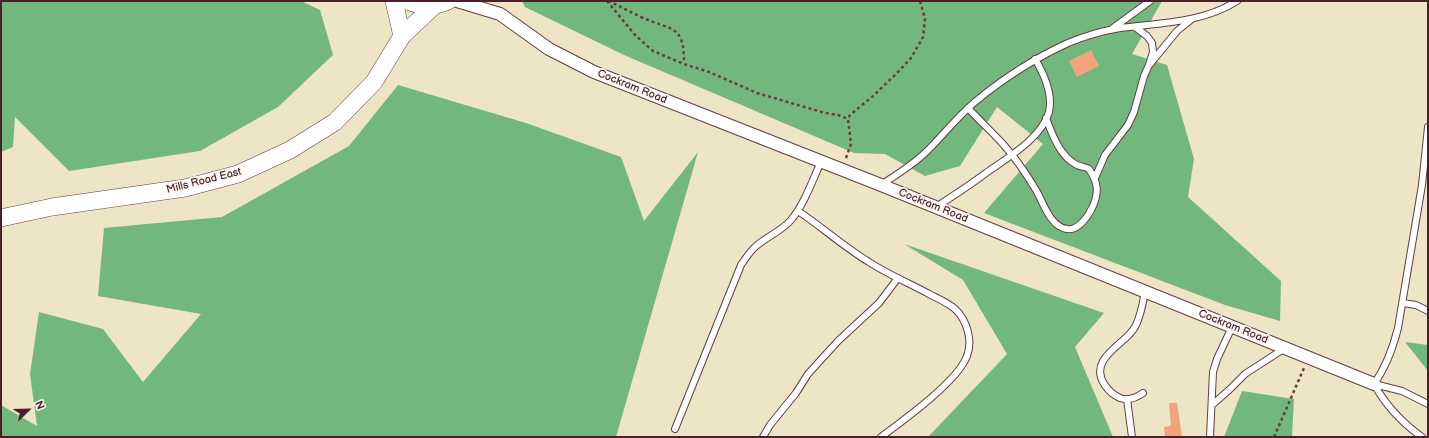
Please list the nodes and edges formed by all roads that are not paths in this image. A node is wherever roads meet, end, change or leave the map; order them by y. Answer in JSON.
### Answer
{"nodes":[{"id":1,"x":394,"y":1,"type":"edge"},
{"id":2,"x":407,"y":1,"type":"edge"},
{"id":3,"x":457,"y":1,"type":"edge"},
{"id":4,"x":492,"y":1,"type":"edge"},
{"id":5,"x":1150,"y":1,"type":"edge"},
{"id":6,"x":1237,"y":1,"type":"edge"},
{"id":7,"x":442,"y":3,"type":"edge"},
{"id":8,"x":500,"y":14,"type":"junction"},
{"id":9,"x":1195,"y":17,"type":"junction"},
{"id":10,"x":1135,"y":27,"type":"junction"},
{"id":11,"x":1110,"y":30,"type":"junction"},
{"id":12,"x":402,"y":36,"type":"junction"},
{"id":13,"x":1035,"y":59,"type":"junction"},
{"id":14,"x":1149,"y":65,"type":"junction"},
{"id":15,"x":968,"y":108,"type":"junction"},
{"id":16,"x":1046,"y":118,"type":"junction"},
{"id":17,"x":1428,"y":127,"type":"edge"},
{"id":18,"x":1011,"y":156,"type":"junction"},
{"id":19,"x":821,"y":162,"type":"junction"},
{"id":20,"x":1095,"y":178,"type":"junction"},
{"id":21,"x":881,"y":185,"type":"junction"},
{"id":22,"x":936,"y":207,"type":"junction"},
{"id":23,"x":798,"y":211,"type":"junction"},
{"id":24,"x":1,"y":218,"type":"edge"},
{"id":25,"x":898,"y":278,"type":"junction"},
{"id":26,"x":1145,"y":292,"type":"junction"},
{"id":27,"x":1403,"y":303,"type":"junction"},
{"id":28,"x":1428,"y":311,"type":"edge"},
{"id":29,"x":1232,"y":327,"type":"junction"},
{"id":30,"x":1285,"y":348,"type":"junction"},
{"id":31,"x":1374,"y":384,"type":"junction"},
{"id":32,"x":1143,"y":393,"type":"dead end"},
{"id":33,"x":1127,"y":399,"type":"junction"},
{"id":34,"x":1428,"y":404,"type":"edge"},
{"id":35,"x":1212,"y":405,"type":"junction"},
{"id":36,"x":675,"y":429,"type":"dead end"},
{"id":37,"x":763,"y":437,"type":"edge"},
{"id":38,"x":882,"y":437,"type":"edge"},
{"id":39,"x":1132,"y":437,"type":"edge"},
{"id":40,"x":1210,"y":437,"type":"edge"},
{"id":41,"x":1422,"y":437,"type":"edge"}],
"edges":[{"from":1,"to":12,"type":"main road"},
{"from":2,"to":7,"type":"main road"},
{"from":3,"to":8,"type":"street","name":"Cockram Road"},
{"from":4,"to":8,"type":"street","name":"Cockram Road"},
{"from":5,"to":11,"type":"lane"},
{"from":6,"to":9,"type":"lane"},
{"from":7,"to":12,"type":"main road","name":"Mills Road East"},
{"from":8,"to":19,"type":"street","name":"Cockram Road"},
{"from":9,"to":10,"type":"lane"},
{"from":9,"to":14,"type":"lane"},
{"from":10,"to":11,"type":"lane"},
{"from":10,"to":14,"type":"lane"},
{"from":11,"to":13,"type":"lane"},
{"from":12,"to":24,"type":"main road","name":"Mills Road East"},
{"from":13,"to":15,"type":"lane"},
{"from":13,"to":16,"type":"lane"},
{"from":14,"to":20,"type":"lane"},
{"from":15,"to":18,"type":"lane"},
{"from":15,"to":21,"type":"lane"},
{"from":16,"to":18,"type":"lane"},
{"from":16,"to":20,"type":"lane"},
{"from":17,"to":27,"type":"lane"},
{"from":18,"to":20,"type":"lane"},
{"from":18,"to":22,"type":"lane"},
{"from":19,"to":21,"type":"street","name":"Cockram Road"},
{"from":19,"to":23,"type":"lane"},
{"from":21,"to":22,"type":"street","name":"Cockram Road"},
{"from":22,"to":26,"type":"street","name":"Cockram Road"},
{"from":23,"to":25,"type":"lane"},
{"from":23,"to":36,"type":"lane"},
{"from":25,"to":37,"type":"lane"},
{"from":25,"to":38,"type":"lane"},
{"from":26,"to":29,"type":"street","name":"Cockram Road"},
{"from":26,"to":33,"type":"lane"},
{"from":27,"to":28,"type":"lane"},
{"from":27,"to":31,"type":"lane"},
{"from":29,"to":30,"type":"street","name":"Cockram Road"},
{"from":29,"to":35,"type":"lane"},
{"from":30,"to":31,"type":"street","name":"Cockram Road"},
{"from":30,"to":35,"type":"lane"},
{"from":31,"to":34,"type":"lane"},
{"from":31,"to":41,"type":"lane"},
{"from":32,"to":33,"type":"lane"},
{"from":33,"to":39,"type":"lane"},
{"from":35,"to":40,"type":"lane"}]}
